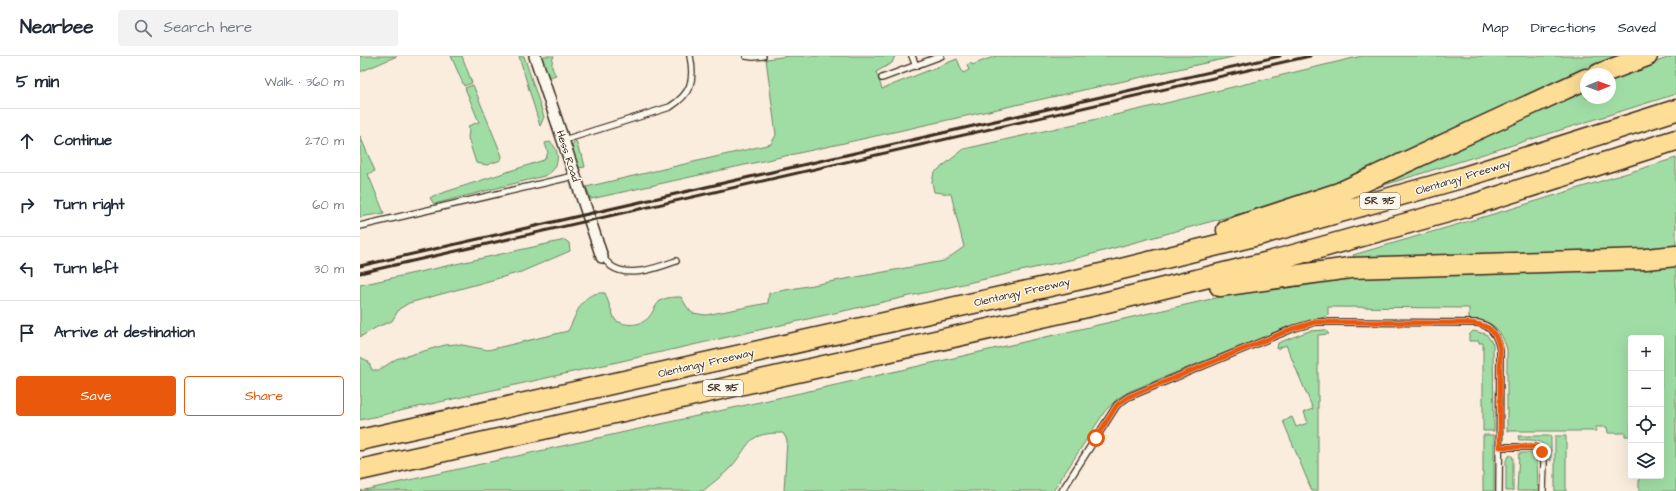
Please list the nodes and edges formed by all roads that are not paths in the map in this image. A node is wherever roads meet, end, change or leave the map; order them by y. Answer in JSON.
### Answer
{"nodes":[{"id":1,"x":534,"y":56,"type":"edge"},
{"id":2,"x":690,"y":56,"type":"edge"},
{"id":3,"x":746,"y":56,"type":"edge"},
{"id":4,"x":763,"y":56,"type":"edge"},
{"id":5,"x":912,"y":56,"type":"edge"},
{"id":6,"x":941,"y":56,"type":"edge"},
{"id":7,"x":1647,"y":56,"type":"edge"},
{"id":8,"x":916,"y":66,"type":"junction"},
{"id":9,"x":1615,"y":68,"type":"edge"},
{"id":10,"x":882,"y":78,"type":"dead end"},
{"id":11,"x":1580,"y":82,"type":"edge"},
{"id":12,"x":1676,"y":110,"type":"edge"},
{"id":13,"x":564,"y":140,"type":"junction"},
{"id":14,"x":1676,"y":140,"type":"edge"},
{"id":15,"x":574,"y":176,"type":"junction"},
{"id":16,"x":360,"y":226,"type":"edge"},
{"id":17,"x":1676,"y":256,"type":"edge"},
{"id":18,"x":602,"y":257,"type":"joint"},
{"id":19,"x":1646,"y":259,"type":"junction"},
{"id":20,"x":676,"y":261,"type":"dead end"},
{"id":21,"x":1676,"y":262,"type":"edge"},
{"id":22,"x":1080,"y":279,"type":"junction"},
{"id":23,"x":1087,"y":307,"type":"junction"},
{"id":24,"x":360,"y":440,"type":"edge"},
{"id":25,"x":1500,"y":447,"type":"junction"},
{"id":26,"x":360,"y":470,"type":"edge"},
{"id":27,"x":1062,"y":491,"type":"edge"},
{"id":28,"x":1499,"y":491,"type":"edge"},
{"id":29,"x":1543,"y":491,"type":"edge"}],
"edges":[{"from":1,"to":13,"type":"street","name":"Hess Road"},
{"from":2,"to":13,"type":"lane"},
{"from":3,"to":4,"type":"lane"},
{"from":5,"to":8,"type":"lane"},
{"from":6,"to":8,"type":"lane"},
{"from":7,"to":9,"type":"highway"},
{"from":8,"to":10,"type":"lane"},
{"from":11,"to":22,"type":"highway"},
{"from":12,"to":22,"type":"highway","name":"Olentangy Freeway","number":"SR 315"},
{"from":13,"to":15,"type":"street","name":"Hess Road"},
{"from":14,"to":23,"type":"highway","number":"SR 315"},
{"from":15,"to":16,"type":"lane"},
{"from":15,"to":18,"type":"street","name":"Hess Road"},
{"from":17,"to":19,"type":"highway"},
{"from":18,"to":20,"type":"lane"},
{"from":19,"to":21,"type":"highway"},
{"from":19,"to":23,"type":"highway"},
{"from":22,"to":24,"type":"highway","name":"Olentangy Freeway","number":"SR 315"},
{"from":23,"to":26,"type":"highway","number":"SR 315"},
{"from":25,"to":27,"type":"lane"},
{"from":25,"to":28,"type":"lane"},
{"from":25,"to":29,"type":"lane"}]}
